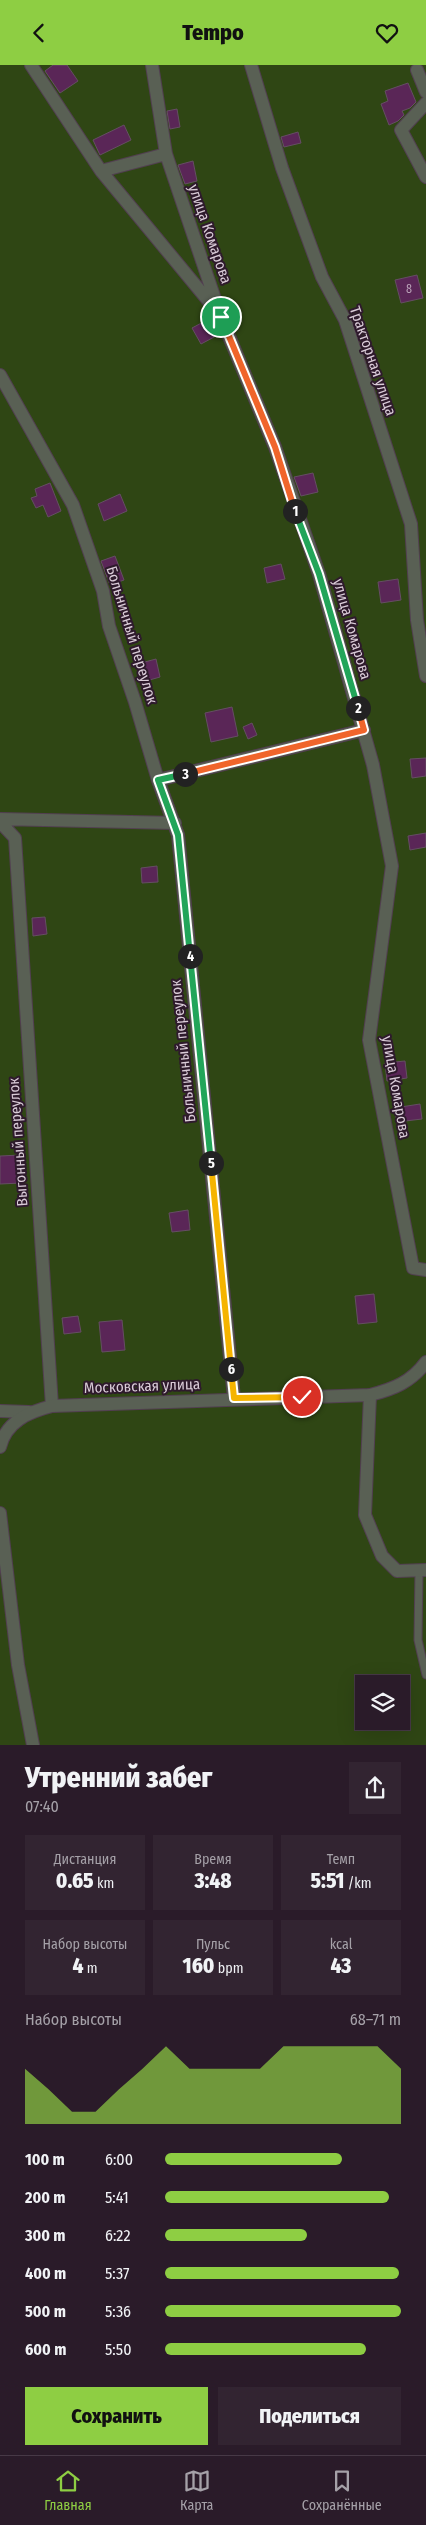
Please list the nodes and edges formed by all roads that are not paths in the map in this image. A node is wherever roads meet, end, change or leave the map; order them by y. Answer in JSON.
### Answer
{"nodes":[{"id":1,"x":31,"y":65,"type":"edge"},
{"id":2,"x":152,"y":65,"type":"edge"},
{"id":3,"x":251,"y":65,"type":"edge"},
{"id":4,"x":420,"y":67,"type":"edge"},
{"id":5,"x":426,"y":92,"type":"edge"},
{"id":6,"x":426,"y":103,"type":"edge"},
{"id":7,"x":166,"y":154,"type":"junction"},
{"id":8,"x":101,"y":171,"type":"junction"},
{"id":9,"x":426,"y":177,"type":"edge"},
{"id":10,"x":221,"y":317,"type":"junction"},
{"id":11,"x":0,"y":375,"type":"edge"},
{"id":12,"x":426,"y":676,"type":"edge"},
{"id":13,"x":364,"y":730,"type":"junction"},
{"id":14,"x":158,"y":780,"type":"junction"},
{"id":15,"x":0,"y":821,"type":"edge"},
{"id":16,"x":174,"y":823,"type":"junction"},
{"id":17,"x":426,"y":1270,"type":"edge"},
{"id":18,"x":426,"y":1362,"type":"edge"},
{"id":19,"x":370,"y":1395,"type":"junction"},
{"id":20,"x":234,"y":1398,"type":"junction"},
{"id":21,"x":52,"y":1406,"type":"junction"},
{"id":22,"x":0,"y":1411,"type":"edge"},
{"id":23,"x":29,"y":1412,"type":"junction"},
{"id":24,"x":0,"y":1447,"type":"edge"},
{"id":25,"x":0,"y":1513,"type":"edge"},
{"id":26,"x":1,"y":1549,"type":"edge"},
{"id":27,"x":423,"y":1570,"type":"edge"},
{"id":28,"x":426,"y":1675,"type":"edge"},
{"id":29,"x":33,"y":1745,"type":"edge"}],
"edges":[{"from":1,"to":8,"type":"street"},
{"from":2,"to":7,"type":"street","name":"улица Комарова"},
{"from":3,"to":12,"type":"street","name":"Тракторная улица"},
{"from":4,"to":5,"type":"street"},
{"from":6,"to":9,"type":"street"},
{"from":7,"to":8,"type":"street"},
{"from":7,"to":10,"type":"street","name":"улица Комарова"},
{"from":8,"to":10,"type":"street"},
{"from":10,"to":13,"type":"street","name":"улица Комарова"},
{"from":11,"to":14,"type":"street","name":"Больничный переулок"},
{"from":13,"to":14,"type":"street"},
{"from":13,"to":17,"type":"street","name":"улица Комарова"},
{"from":14,"to":16,"type":"street","name":"Больничный переулок"},
{"from":15,"to":16,"type":"street"},
{"from":15,"to":21,"type":"street","name":"Выгонный переулок"},
{"from":16,"to":20,"type":"street","name":"Больничный переулок"},
{"from":18,"to":19,"type":"street","name":"Московская улица"},
{"from":19,"to":20,"type":"street","name":"Московская улица"},
{"from":19,"to":27,"type":"street"},
{"from":20,"to":21,"type":"street","name":"Московская улица"},
{"from":21,"to":23,"type":"street","name":"Московская улица"},
{"from":22,"to":23,"type":"street","name":"Московская улица"},
{"from":23,"to":24,"type":"street"},
{"from":25,"to":26,"type":"street"},
{"from":26,"to":29,"type":"street"},
{"from":27,"to":28,"type":"lane"}]}
